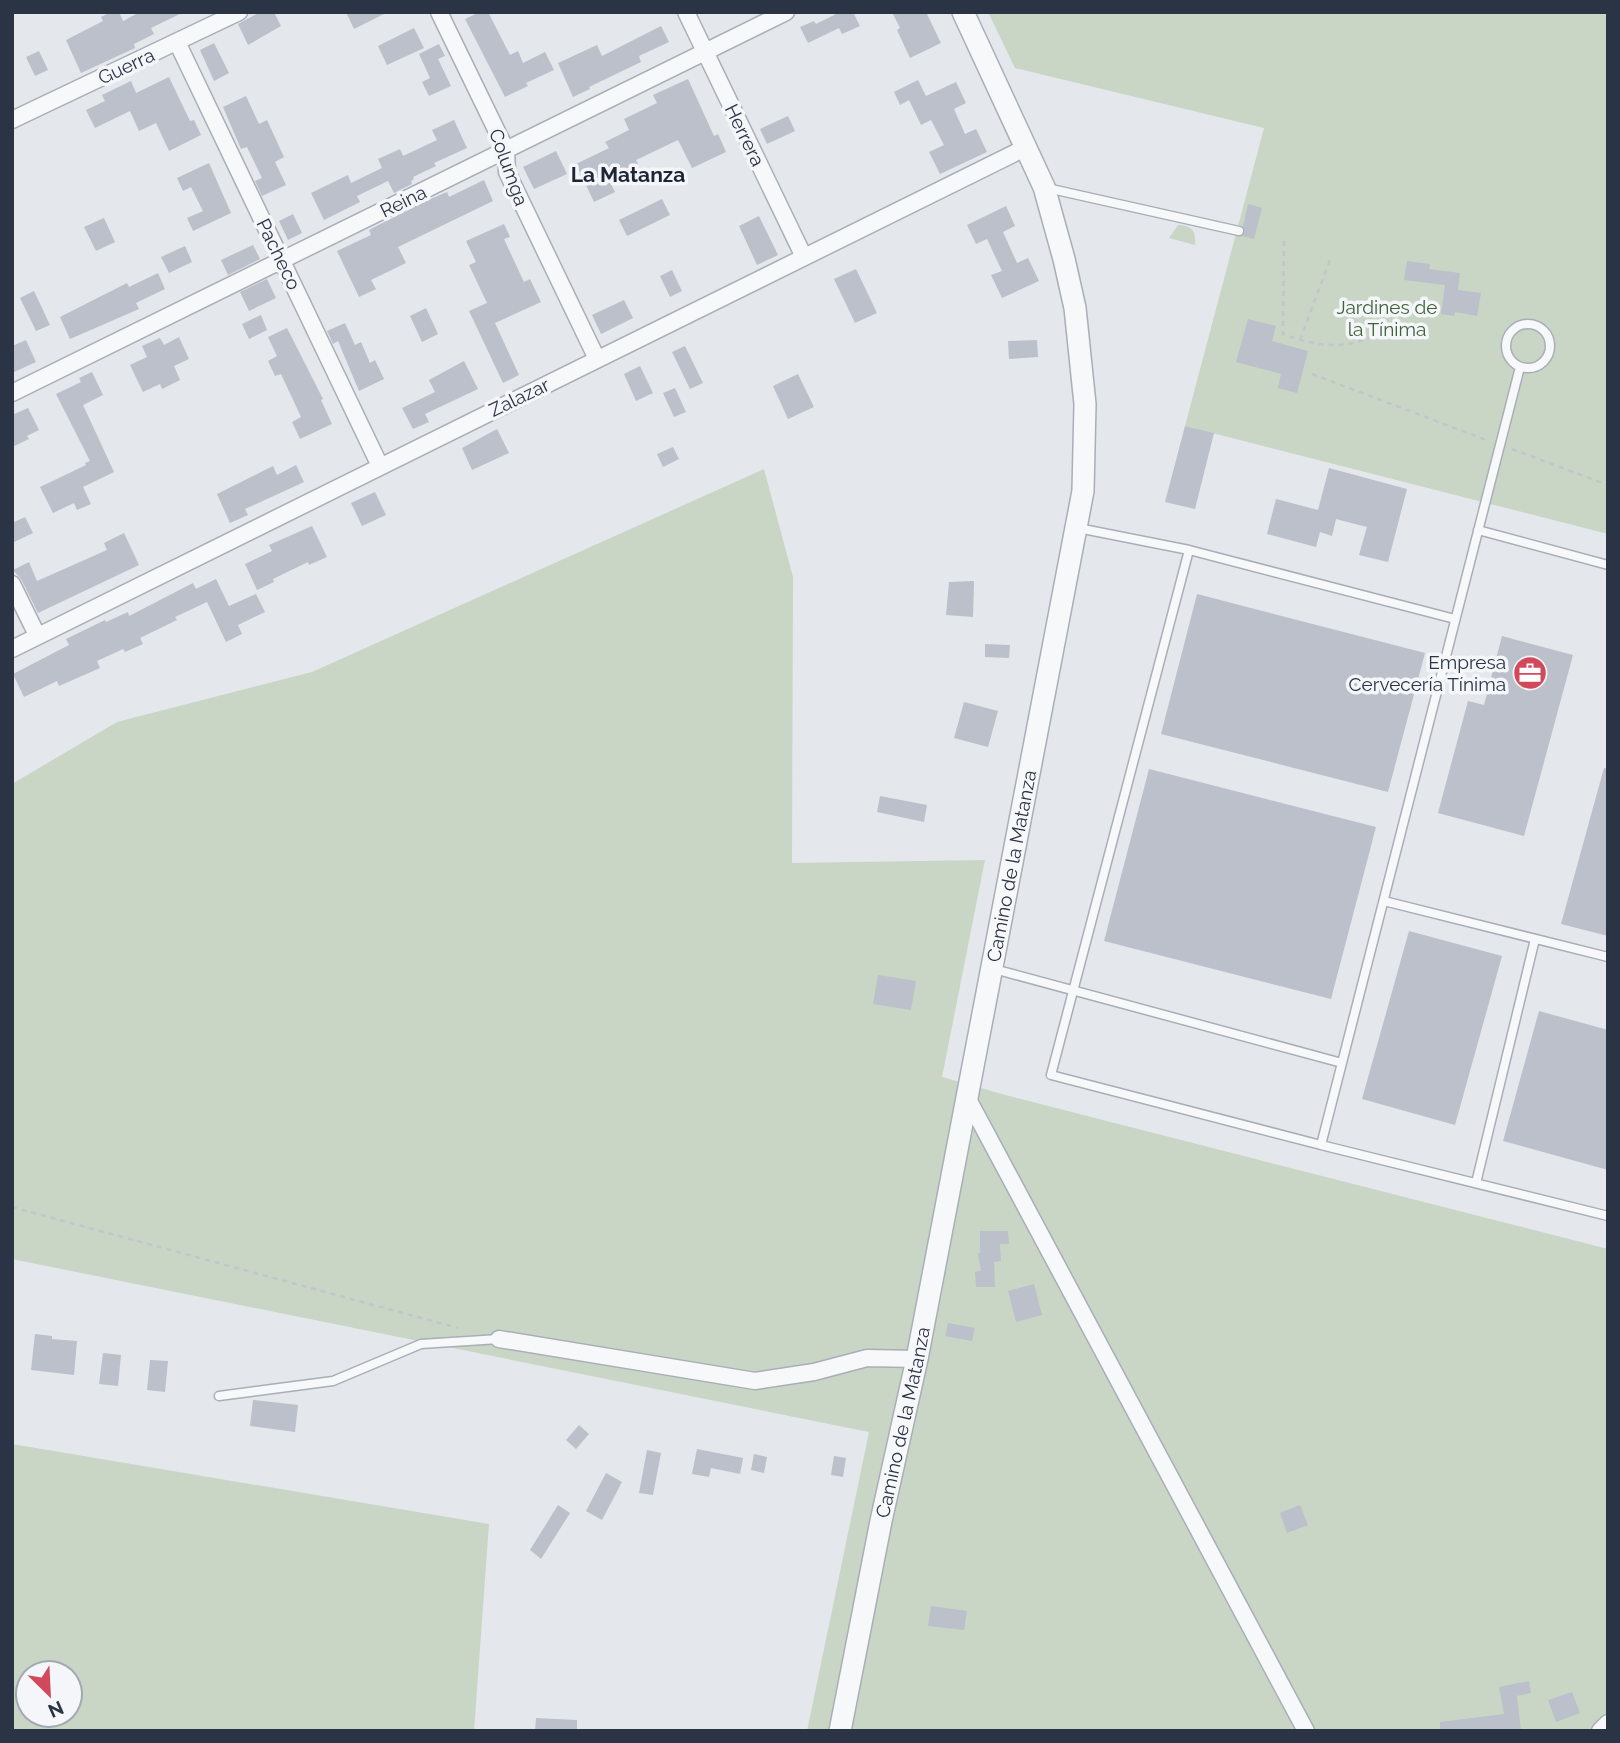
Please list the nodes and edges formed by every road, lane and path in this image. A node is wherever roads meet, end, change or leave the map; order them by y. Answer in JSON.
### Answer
{"nodes":[{"id":1,"x":239,"y":12,"type":"edge"},
{"id":2,"x":439,"y":12,"type":"edge"},
{"id":3,"x":686,"y":12,"type":"edge"},
{"id":4,"x":786,"y":12,"type":"edge"},
{"id":5,"x":963,"y":12,"type":"edge"},
{"id":6,"x":177,"y":42,"type":"junction"},
{"id":7,"x":705,"y":52,"type":"junction"},
{"id":8,"x":12,"y":120,"type":"edge"},
{"id":9,"x":1027,"y":147,"type":"junction"},
{"id":10,"x":506,"y":150,"type":"junction"},
{"id":11,"x":1044,"y":187,"type":"junction"},
{"id":12,"x":1239,"y":231,"type":"dead end"},
{"id":13,"x":1284,"y":241,"type":"dead end"},
{"id":14,"x":804,"y":257,"type":"junction"},
{"id":15,"x":282,"y":260,"type":"junction"},
{"id":16,"x":1330,"y":260,"type":"dead end"},
{"id":17,"x":1421,"y":299,"type":"dead end"},
{"id":18,"x":1300,"y":340,"type":"junction"},
{"id":19,"x":597,"y":359,"type":"junction"},
{"id":20,"x":1520,"y":367,"type":"junction"},
{"id":21,"x":1312,"y":374,"type":"dead end"},
{"id":22,"x":16,"y":391,"type":"edge"},
{"id":23,"x":1500,"y":445,"type":"junction"},
{"id":24,"x":380,"y":466,"type":"junction"},
{"id":25,"x":1608,"y":485,"type":"edge"},
{"id":26,"x":1076,"y":528,"type":"junction"},
{"id":27,"x":1478,"y":530,"type":"junction"},
{"id":28,"x":1189,"y":551,"type":"junction"},
{"id":29,"x":1608,"y":565,"type":"edge"},
{"id":30,"x":12,"y":584,"type":"edge"},
{"id":31,"x":1455,"y":619,"type":"junction"},
{"id":32,"x":37,"y":635,"type":"junction"},
{"id":33,"x":12,"y":649,"type":"edge"},
{"id":34,"x":1384,"y":901,"type":"junction"},
{"id":35,"x":1535,"y":939,"type":"junction"},
{"id":36,"x":1608,"y":957,"type":"edge"},
{"id":37,"x":992,"y":968,"type":"junction"},
{"id":38,"x":1073,"y":989,"type":"junction"},
{"id":39,"x":1342,"y":1063,"type":"junction"},
{"id":40,"x":968,"y":1099,"type":"junction"},
{"id":41,"x":1321,"y":1145,"type":"junction"},
{"id":42,"x":1476,"y":1183,"type":"junction"},
{"id":43,"x":12,"y":1207,"type":"edge"},
{"id":44,"x":1608,"y":1216,"type":"edge"},
{"id":45,"x":460,"y":1329,"type":"dead end"},
{"id":46,"x":499,"y":1339,"type":"joint"},
{"id":47,"x":917,"y":1359,"type":"junction"},
{"id":48,"x":219,"y":1396,"type":"dead end"},
{"id":49,"x":1608,"y":1723,"type":"edge"},
{"id":50,"x":840,"y":1731,"type":"edge"},
{"id":51,"x":1306,"y":1731,"type":"edge"},
{"id":52,"x":1600,"y":1731,"type":"edge"}],
"edges":[{"from":1,"to":6,"type":"street","name":"Guerra"},
{"from":2,"to":10,"type":"street","name":"Columga"},
{"from":3,"to":7,"type":"street","name":"Herrera"},
{"from":4,"to":7,"type":"street","name":"Reina"},
{"from":5,"to":9,"type":"street","name":"Camino de la Matanza"},
{"from":6,"to":8,"type":"street","name":"Guerra"},
{"from":6,"to":15,"type":"street","name":"Pacheco"},
{"from":7,"to":10,"type":"street","name":"Reina"},
{"from":7,"to":14,"type":"street","name":"Herrera"},
{"from":9,"to":11,"type":"street","name":"Camino de la Matanza"},
{"from":9,"to":14,"type":"street","name":"Zalazar"},
{"from":10,"to":15,"type":"street","name":"Reina"},
{"from":10,"to":19,"type":"street","name":"Columga"},
{"from":11,"to":12,"type":"lane"},
{"from":11,"to":26,"type":"street","name":"Camino de la Matanza"},
{"from":13,"to":18,"type":"path"},
{"from":14,"to":19,"type":"street","name":"Zalazar"},
{"from":15,"to":22,"type":"street","name":"Reina"},
{"from":15,"to":24,"type":"street","name":"Pacheco"},
{"from":16,"to":18,"type":"path"},
{"from":17,"to":18,"type":"path"},
{"from":19,"to":24,"type":"street","name":"Zalazar"},
{"from":20,"to":20,"type":"lane"},
{"from":20,"to":23,"type":"lane"},
{"from":21,"to":23,"type":"path"},
{"from":23,"to":25,"type":"path"},
{"from":23,"to":27,"type":"lane"},
{"from":24,"to":32,"type":"street","name":"Zalazar"},
{"from":26,"to":28,"type":"lane"},
{"from":26,"to":37,"type":"street","name":"Camino de la Matanza"},
{"from":27,"to":29,"type":"lane"},
{"from":27,"to":31,"type":"lane"},
{"from":28,"to":31,"type":"lane"},
{"from":28,"to":38,"type":"lane"},
{"from":30,"to":32,"type":"street"},
{"from":31,"to":34,"type":"lane"},
{"from":32,"to":33,"type":"street","name":"Zalazar"},
{"from":34,"to":35,"type":"lane"},
{"from":34,"to":39,"type":"lane"},
{"from":35,"to":36,"type":"lane"},
{"from":35,"to":42,"type":"lane"},
{"from":37,"to":38,"type":"lane"},
{"from":37,"to":40,"type":"street","name":"Camino de la Matanza"},
{"from":38,"to":39,"type":"lane"},
{"from":38,"to":41,"type":"lane"},
{"from":39,"to":41,"type":"lane"},
{"from":40,"to":47,"type":"street","name":"Camino de la Matanza"},
{"from":40,"to":51,"type":"street"},
{"from":41,"to":42,"type":"lane"},
{"from":42,"to":44,"type":"lane"},
{"from":43,"to":45,"type":"path"},
{"from":46,"to":47,"type":"street"},
{"from":46,"to":48,"type":"lane"},
{"from":47,"to":50,"type":"street","name":"Camino de la Matanza"},
{"from":49,"to":52,"type":"street"}]}
